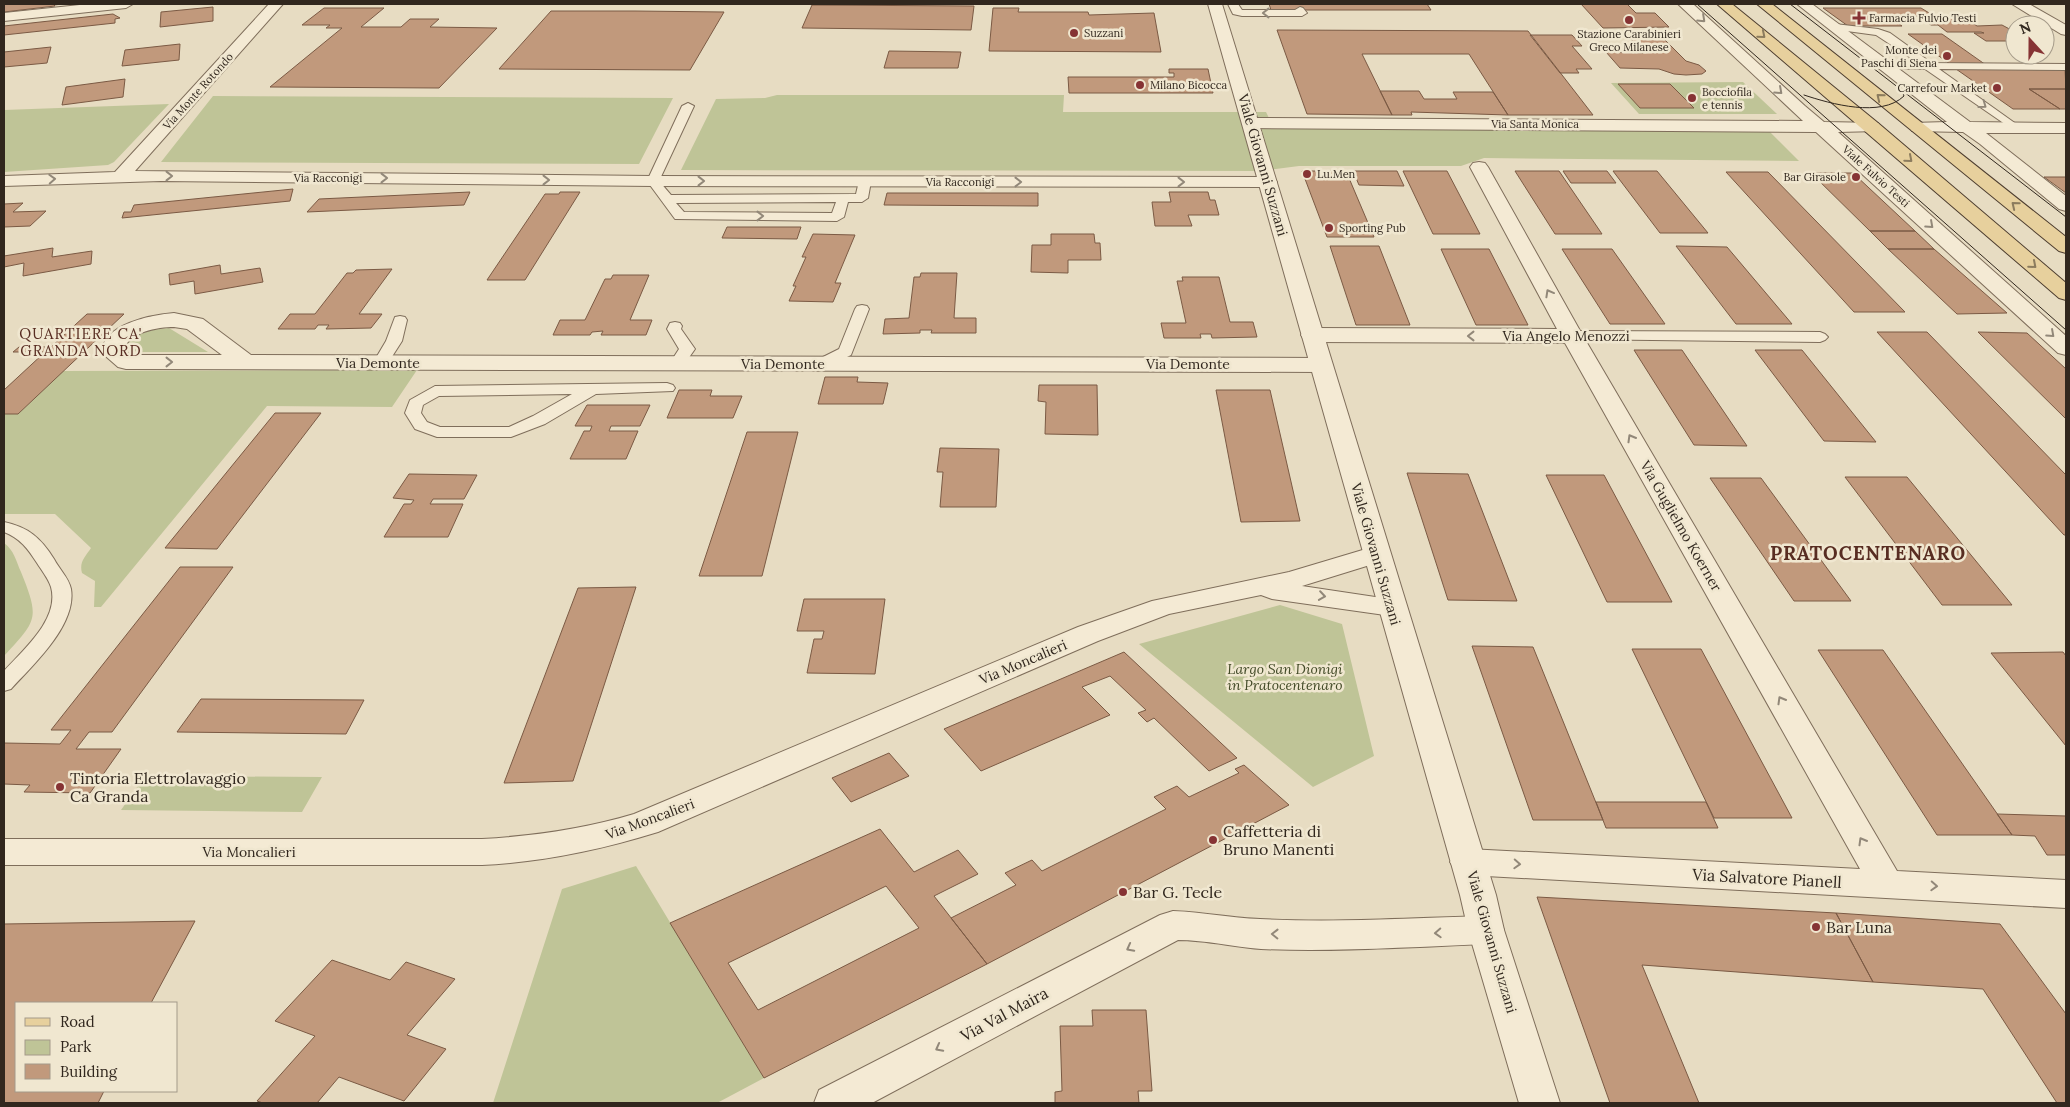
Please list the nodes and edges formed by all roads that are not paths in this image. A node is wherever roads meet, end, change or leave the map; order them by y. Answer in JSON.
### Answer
{"nodes":[{"id":1,"x":126,"y":4,"type":"edge"},
{"id":2,"x":276,"y":4,"type":"edge"},
{"id":3,"x":1216,"y":4,"type":"edge"},
{"id":4,"x":1233,"y":4,"type":"edge"},
{"id":5,"x":1685,"y":4,"type":"edge"},
{"id":6,"x":1724,"y":4,"type":"edge"},
{"id":7,"x":1764,"y":4,"type":"edge"},
{"id":8,"x":1804,"y":4,"type":"edge"},
{"id":9,"x":2019,"y":4,"type":"edge"},
{"id":10,"x":1300,"y":10,"type":"dead end"},
{"id":11,"x":4,"y":17,"type":"edge"},
{"id":12,"x":1835,"y":27,"type":"junction"},
{"id":13,"x":2066,"y":32,"type":"edge"},
{"id":14,"x":1882,"y":64,"type":"junction"},
{"id":15,"x":1929,"y":66,"type":"junction"},
{"id":16,"x":2066,"y":67,"type":"edge"},
{"id":17,"x":688,"y":106,"type":"dead end"},
{"id":18,"x":1250,"y":122,"type":"junction"},
{"id":19,"x":1820,"y":126,"type":"junction"},
{"id":20,"x":1872,"y":127,"type":"junction"},
{"id":21,"x":1918,"y":127,"type":"junction"},
{"id":22,"x":1968,"y":128,"type":"junction"},
{"id":23,"x":2015,"y":128,"type":"junction"},
{"id":24,"x":2066,"y":128,"type":"edge"},
{"id":25,"x":1479,"y":167,"type":"dead end"},
{"id":26,"x":120,"y":177,"type":"junction"},
{"id":27,"x":653,"y":180,"type":"junction"},
{"id":28,"x":4,"y":181,"type":"edge"},
{"id":29,"x":865,"y":181,"type":"junction"},
{"id":30,"x":1268,"y":182,"type":"junction"},
{"id":31,"x":667,"y":199,"type":"joint"},
{"id":32,"x":2066,"y":204,"type":"edge"},
{"id":33,"x":2066,"y":247,"type":"edge"},
{"id":34,"x":2066,"y":294,"type":"edge"},
{"id":35,"x":862,"y":309,"type":"dead end"},
{"id":36,"x":400,"y":320,"type":"dead end"},
{"id":37,"x":675,"y":326,"type":"dead end"},
{"id":38,"x":1312,"y":335,"type":"junction"},
{"id":39,"x":1572,"y":336,"type":"junction"},
{"id":40,"x":1820,"y":337,"type":"dead end"},
{"id":41,"x":2066,"y":348,"type":"edge"},
{"id":42,"x":245,"y":362,"type":"junction"},
{"id":43,"x":381,"y":363,"type":"junction"},
{"id":44,"x":678,"y":363,"type":"junction"},
{"id":45,"x":821,"y":364,"type":"junction"},
{"id":46,"x":1321,"y":365,"type":"junction"},
{"id":47,"x":667,"y":388,"type":"dead end"},
{"id":48,"x":591,"y":390,"type":"junction"},
{"id":49,"x":4,"y":527,"type":"edge"},
{"id":50,"x":1376,"y":554,"type":"junction"},
{"id":51,"x":1256,"y":588,"type":"junction"},
{"id":52,"x":1392,"y":607,"type":"junction"},
{"id":53,"x":4,"y":684,"type":"edge"},
{"id":54,"x":4,"y":852,"type":"edge"},
{"id":55,"x":1468,"y":862,"type":"junction"},
{"id":56,"x":1886,"y":884,"type":"junction"},
{"id":57,"x":2064,"y":897,"type":"edge"},
{"id":58,"x":1486,"y":930,"type":"junction"},
{"id":59,"x":834,"y":1103,"type":"edge"},
{"id":60,"x":1540,"y":1103,"type":"edge"}],
"edges":[{"from":1,"to":11,"type":"street"},
{"from":2,"to":26,"type":"street","name":"Via Monte Rotondo"},
{"from":3,"to":18,"type":"street","name":"Viale Giovanni Suzzani"},
{"from":10,"to":4,"type":"lane","one_way":true},
{"from":5,"to":19,"type":"street","name":"Viale Fulvio Testi","one_way":true},
{"from":6,"to":20,"type":"main road","one_way":true},
{"from":21,"to":7,"type":"main road","one_way":true},
{"from":8,"to":12,"type":"street"},
{"from":9,"to":13,"type":"street"},
{"from":12,"to":14,"type":"street"},
{"from":12,"to":14,"type":"lane"},
{"from":14,"to":15,"type":"lane"},
{"from":14,"to":22,"type":"street"},
{"from":15,"to":16,"type":"lane"},
{"from":15,"to":23,"type":"lane","one_way":true},
{"from":17,"to":27,"type":"lane"},
{"from":18,"to":19,"type":"street","name":"Via Santa Monica"},
{"from":18,"to":30,"type":"street","name":"Viale Giovanni Suzzani"},
{"from":19,"to":20,"type":"street","name":"Via Santa Monica"},
{"from":19,"to":41,"type":"street","name":"Viale Fulvio Testi","one_way":true},
{"from":20,"to":21,"type":"main road"},
{"from":20,"to":34,"type":"main road","one_way":true},
{"from":21,"to":22,"type":"street"},
{"from":33,"to":21,"type":"main road","one_way":true},
{"from":22,"to":23,"type":"street"},
{"from":22,"to":32,"type":"street"},
{"from":23,"to":24,"type":"street"},
{"from":39,"to":25,"type":"street","name":"Via Guglielmo Koerner","one_way":true},
{"from":26,"to":27,"type":"street","name":"Via Racconigi","one_way":true},
{"from":28,"to":26,"type":"street","name":"Via Racconigi","one_way":true},
{"from":27,"to":29,"type":"street","name":"Via Racconigi","one_way":true},
{"from":27,"to":31,"type":"lane"},
{"from":29,"to":30,"type":"street","name":"Via Racconigi","one_way":true},
{"from":29,"to":31,"type":"lane"},
{"from":30,"to":38,"type":"street","name":"Viale Giovanni Suzzani"},
{"from":35,"to":45,"type":"lane"},
{"from":36,"to":43,"type":"lane"},
{"from":37,"to":44,"type":"lane"},
{"from":39,"to":38,"type":"street","name":"Via Angelo Menozzi","one_way":true},
{"from":38,"to":46,"type":"street","name":"Viale Giovanni Suzzani"},
{"from":39,"to":40,"type":"lane","name":"Via Angelo Menozzi"},
{"from":56,"to":39,"type":"street","name":"Via Guglielmo Koerner","one_way":true},
{"from":42,"to":42,"type":"street","name":"Via Demonte","one_way":true},
{"from":42,"to":43,"type":"street","name":"Via Demonte"},
{"from":43,"to":44,"type":"street","name":"Via Demonte"},
{"from":44,"to":45,"type":"street","name":"Via Demonte"},
{"from":45,"to":46,"type":"street","name":"Via Demonte"},
{"from":46,"to":50,"type":"street","name":"Viale Giovanni Suzzani"},
{"from":47,"to":48,"type":"lane"},
{"from":48,"to":48,"type":"lane"},
{"from":49,"to":53,"type":"lane"},
{"from":50,"to":51,"type":"street","name":"Via Moncalieri"},
{"from":50,"to":52,"type":"street","name":"Viale Giovanni Suzzani"},
{"from":51,"to":52,"type":"street","name":"Via Moncalieri","one_way":true},
{"from":51,"to":54,"type":"street","name":"Via Moncalieri"},
{"from":52,"to":55,"type":"street","name":"Viale Giovanni Suzzani"},
{"from":55,"to":56,"type":"street","name":"Via Salvatore Pianell","one_way":true},
{"from":55,"to":58,"type":"street","name":"Viale Giovanni Suzzani"},
{"from":56,"to":57,"type":"street","name":"Via Salvatore Pianell","one_way":true},
{"from":58,"to":59,"type":"street","name":"Via Val Maira","one_way":true},
{"from":58,"to":60,"type":"street","name":"Viale Giovanni Suzzani"}]}
